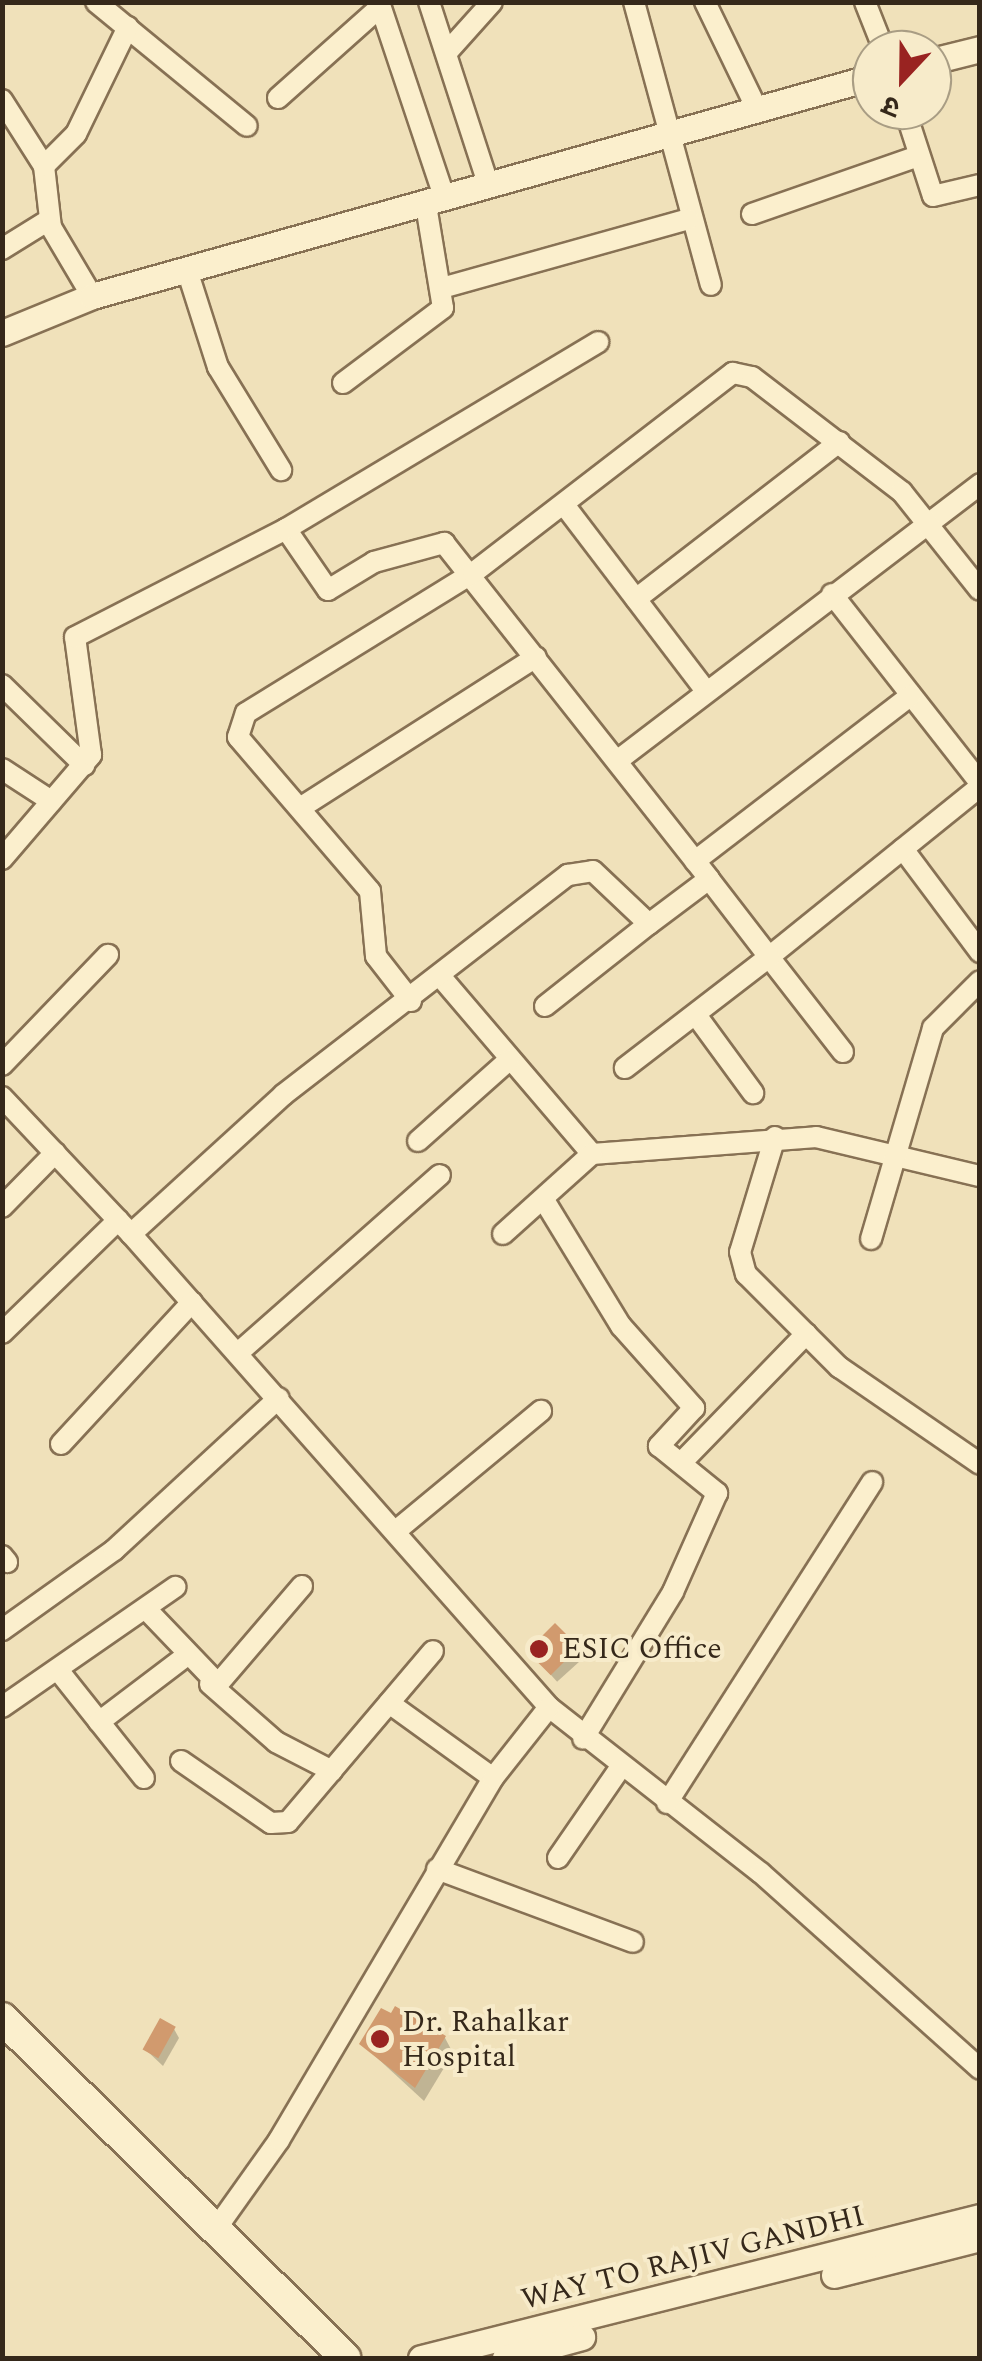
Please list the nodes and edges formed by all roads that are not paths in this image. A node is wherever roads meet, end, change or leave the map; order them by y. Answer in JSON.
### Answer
{"nodes":[{"id":1,"x":96,"y":2,"type":"edge"},
{"id":2,"x":429,"y":2,"type":"edge"},
{"id":3,"x":492,"y":2,"type":"edge"},
{"id":4,"x":634,"y":2,"type":"edge"},
{"id":5,"x":705,"y":2,"type":"edge"},
{"id":6,"x":865,"y":2,"type":"edge"},
{"id":7,"x":380,"y":4,"type":"edge"},
{"id":8,"x":128,"y":27,"type":"junction"},
{"id":9,"x":876,"y":30,"type":"edge"},
{"id":10,"x":980,"y":48,"type":"edge"},
{"id":11,"x":450,"y":50,"type":"junction"},
{"id":12,"x":952,"y":56,"type":"edge"},
{"id":13,"x":852,"y":83,"type":"edge"},
{"id":14,"x":278,"y":98,"type":"dead end"},
{"id":15,"x":2,"y":100,"type":"edge"},
{"id":16,"x":758,"y":111,"type":"junction"},
{"id":17,"x":247,"y":126,"type":"dead end"},
{"id":18,"x":911,"y":130,"type":"edge"},
{"id":19,"x":672,"y":138,"type":"junction"},
{"id":20,"x":919,"y":156,"type":"junction"},
{"id":21,"x":44,"y":166,"type":"junction"},
{"id":22,"x":980,"y":185,"type":"edge"},
{"id":23,"x":489,"y":187,"type":"junction"},
{"id":24,"x":436,"y":202,"type":"junction"},
{"id":25,"x":752,"y":214,"type":"dead end"},
{"id":26,"x":688,"y":219,"type":"junction"},
{"id":27,"x":50,"y":220,"type":"junction"},
{"id":28,"x":2,"y":250,"type":"edge"},
{"id":29,"x":188,"y":270,"type":"junction"},
{"id":30,"x":711,"y":285,"type":"dead end"},
{"id":31,"x":442,"y":288,"type":"junction"},
{"id":32,"x":92,"y":296,"type":"junction"},
{"id":33,"x":2,"y":333,"type":"edge"},
{"id":34,"x":598,"y":342,"type":"dead end"},
{"id":35,"x":343,"y":383,"type":"dead end"},
{"id":36,"x":838,"y":442,"type":"junction"},
{"id":37,"x":282,"y":470,"type":"dead end"},
{"id":38,"x":980,"y":484,"type":"edge"},
{"id":39,"x":565,"y":506,"type":"junction"},
{"id":40,"x":928,"y":524,"type":"junction"},
{"id":41,"x":286,"y":530,"type":"junction"},
{"id":42,"x":473,"y":573,"type":"junction"},
{"id":43,"x":980,"y":590,"type":"edge"},
{"id":44,"x":832,"y":594,"type":"junction"},
{"id":45,"x":636,"y":599,"type":"junction"},
{"id":46,"x":536,"y":657,"type":"junction"},
{"id":47,"x":2,"y":685,"type":"edge"},
{"id":48,"x":706,"y":691,"type":"junction"},
{"id":49,"x":911,"y":695,"type":"junction"},
{"id":50,"x":616,"y":761,"type":"junction"},
{"id":51,"x":84,"y":765,"type":"junction"},
{"id":52,"x":2,"y":769,"type":"edge"},
{"id":53,"x":980,"y":785,"type":"edge"},
{"id":54,"x":51,"y":801,"type":"junction"},
{"id":55,"x":300,"y":808,"type":"junction"},
{"id":56,"x":903,"y":849,"type":"junction"},
{"id":57,"x":2,"y":859,"type":"edge"},
{"id":58,"x":695,"y":861,"type":"junction"},
{"id":59,"x":709,"y":878,"type":"junction"},
{"id":60,"x":649,"y":924,"type":"junction"},
{"id":61,"x":980,"y":952,"type":"edge"},
{"id":62,"x":108,"y":955,"type":"dead end"},
{"id":63,"x":769,"y":957,"type":"junction"},
{"id":64,"x":440,"y":976,"type":"junction"},
{"id":65,"x":980,"y":981,"type":"edge"},
{"id":66,"x":411,"y":1001,"type":"junction"},
{"id":67,"x":545,"y":1006,"type":"dead end"},
{"id":68,"x":696,"y":1015,"type":"junction"},
{"id":69,"x":843,"y":1052,"type":"dead end"},
{"id":70,"x":510,"y":1060,"type":"junction"},
{"id":71,"x":2,"y":1065,"type":"edge"},
{"id":72,"x":625,"y":1068,"type":"dead end"},
{"id":73,"x":754,"y":1093,"type":"dead end"},
{"id":74,"x":2,"y":1097,"type":"edge"},
{"id":75,"x":775,"y":1137,"type":"junction"},
{"id":76,"x":418,"y":1141,"type":"dead end"},
{"id":77,"x":898,"y":1152,"type":"junction"},
{"id":78,"x":55,"y":1153,"type":"junction"},
{"id":79,"x":592,"y":1154,"type":"junction"},
{"id":80,"x":440,"y":1176,"type":"dead end"},
{"id":81,"x":980,"y":1176,"type":"edge"},
{"id":82,"x":544,"y":1200,"type":"junction"},
{"id":83,"x":3,"y":1206,"type":"edge"},
{"id":84,"x":125,"y":1227,"type":"junction"},
{"id":85,"x":503,"y":1234,"type":"dead end"},
{"id":86,"x":870,"y":1238,"type":"dead end"},
{"id":87,"x":192,"y":1302,"type":"junction"},
{"id":88,"x":2,"y":1334,"type":"edge"},
{"id":89,"x":806,"y":1334,"type":"junction"},
{"id":90,"x":238,"y":1353,"type":"junction"},
{"id":91,"x":279,"y":1398,"type":"junction"},
{"id":92,"x":540,"y":1411,"type":"dead end"},
{"id":93,"x":62,"y":1444,"type":"dead end"},
{"id":94,"x":681,"y":1464,"type":"junction"},
{"id":95,"x":980,"y":1464,"type":"edge"},
{"id":96,"x":872,"y":1482,"type":"dead end"},
{"id":97,"x":397,"y":1530,"type":"junction"},
{"id":98,"x":176,"y":1586,"type":"dead end"},
{"id":99,"x":302,"y":1586,"type":"dead end"},
{"id":100,"x":146,"y":1608,"type":"junction"},
{"id":101,"x":2,"y":1630,"type":"edge"},
{"id":102,"x":434,"y":1652,"type":"dead end"},
{"id":103,"x":186,"y":1656,"type":"junction"},
{"id":104,"x":58,"y":1670,"type":"junction"},
{"id":105,"x":210,"y":1684,"type":"junction"},
{"id":106,"x":389,"y":1704,"type":"junction"},
{"id":107,"x":549,"y":1706,"type":"junction"},
{"id":108,"x":2,"y":1707,"type":"edge"},
{"id":109,"x":99,"y":1722,"type":"junction"},
{"id":110,"x":583,"y":1739,"type":"junction"},
{"id":111,"x":181,"y":1761,"type":"dead end"},
{"id":112,"x":620,"y":1768,"type":"junction"},
{"id":113,"x":332,"y":1771,"type":"junction"},
{"id":114,"x":144,"y":1778,"type":"dead end"},
{"id":115,"x":493,"y":1778,"type":"junction"},
{"id":116,"x":666,"y":1803,"type":"junction"},
{"id":117,"x":558,"y":1858,"type":"dead end"},
{"id":118,"x":437,"y":1868,"type":"junction"},
{"id":119,"x":633,"y":1942,"type":"dead end"},
{"id":120,"x":2,"y":2018,"type":"edge"},
{"id":121,"x":2,"y":2043,"type":"edge"},
{"id":122,"x":980,"y":2069,"type":"edge"},
{"id":123,"x":980,"y":2216,"type":"edge"},
{"id":124,"x":213,"y":2233,"type":"junction"},
{"id":125,"x":980,"y":2238,"type":"edge"},
{"id":126,"x":534,"y":2355,"type":"edge"},
{"id":127,"x":320,"y":2358,"type":"edge"},
{"id":128,"x":345,"y":2358,"type":"edge"},
{"id":129,"x":421,"y":2358,"type":"edge"},
{"id":130,"x":505,"y":2358,"type":"edge"}],
"edges":[{"from":1,"to":8,"type":"street"},
{"from":2,"to":11,"type":"street"},
{"from":3,"to":11,"type":"street"},
{"from":4,"to":19,"type":"street"},
{"from":5,"to":16,"type":"street"},
{"from":6,"to":9,"type":"street"},
{"from":7,"to":14,"type":"street"},
{"from":7,"to":24,"type":"street"},
{"from":8,"to":17,"type":"street"},
{"from":8,"to":21,"type":"street"},
{"from":10,"to":12,"type":"street"},
{"from":11,"to":23,"type":"street"},
{"from":13,"to":16,"type":"street"},
{"from":15,"to":21,"type":"street"},
{"from":16,"to":19,"type":"street"},
{"from":18,"to":20,"type":"street"},
{"from":19,"to":23,"type":"street"},
{"from":19,"to":26,"type":"street"},
{"from":20,"to":22,"type":"street"},
{"from":20,"to":25,"type":"street"},
{"from":21,"to":27,"type":"street"},
{"from":23,"to":24,"type":"street"},
{"from":24,"to":29,"type":"street"},
{"from":24,"to":31,"type":"street"},
{"from":26,"to":30,"type":"street"},
{"from":26,"to":31,"type":"street"},
{"from":27,"to":28,"type":"street"},
{"from":27,"to":32,"type":"street"},
{"from":29,"to":32,"type":"street"},
{"from":29,"to":37,"type":"street"},
{"from":31,"to":35,"type":"street"},
{"from":32,"to":33,"type":"street"},
{"from":34,"to":41,"type":"street"},
{"from":36,"to":39,"type":"street"},
{"from":36,"to":40,"type":"street"},
{"from":36,"to":45,"type":"street"},
{"from":38,"to":40,"type":"street"},
{"from":39,"to":42,"type":"street"},
{"from":39,"to":45,"type":"street"},
{"from":40,"to":43,"type":"street"},
{"from":40,"to":44,"type":"street"},
{"from":41,"to":42,"type":"street"},
{"from":41,"to":51,"type":"street"},
{"from":42,"to":46,"type":"street"},
{"from":42,"to":55,"type":"street"},
{"from":44,"to":48,"type":"street"},
{"from":44,"to":49,"type":"street"},
{"from":45,"to":48,"type":"street"},
{"from":46,"to":50,"type":"street"},
{"from":46,"to":55,"type":"street"},
{"from":47,"to":51,"type":"street"},
{"from":48,"to":50,"type":"street"},
{"from":49,"to":53,"type":"street"},
{"from":49,"to":58,"type":"street"},
{"from":50,"to":58,"type":"street"},
{"from":51,"to":54,"type":"street"},
{"from":52,"to":54,"type":"street"},
{"from":53,"to":56,"type":"street"},
{"from":54,"to":57,"type":"street"},
{"from":55,"to":66,"type":"street"},
{"from":56,"to":61,"type":"street"},
{"from":56,"to":63,"type":"street"},
{"from":58,"to":59,"type":"street"},
{"from":59,"to":60,"type":"street"},
{"from":59,"to":63,"type":"street"},
{"from":60,"to":64,"type":"street"},
{"from":60,"to":67,"type":"street"},
{"from":62,"to":71,"type":"street"},
{"from":63,"to":68,"type":"street"},
{"from":63,"to":69,"type":"street"},
{"from":64,"to":66,"type":"street"},
{"from":64,"to":70,"type":"street"},
{"from":65,"to":77,"type":"street"},
{"from":66,"to":84,"type":"street"},
{"from":68,"to":72,"type":"street"},
{"from":68,"to":73,"type":"street"},
{"from":70,"to":76,"type":"street"},
{"from":70,"to":79,"type":"street"},
{"from":74,"to":78,"type":"street"},
{"from":75,"to":77,"type":"street"},
{"from":75,"to":79,"type":"street"},
{"from":75,"to":89,"type":"street"},
{"from":77,"to":81,"type":"street"},
{"from":77,"to":86,"type":"street"},
{"from":78,"to":83,"type":"street"},
{"from":78,"to":84,"type":"street"},
{"from":79,"to":82,"type":"street"},
{"from":80,"to":90,"type":"street"},
{"from":82,"to":85,"type":"street"},
{"from":82,"to":94,"type":"street"},
{"from":84,"to":87,"type":"street"},
{"from":84,"to":88,"type":"street"},
{"from":87,"to":90,"type":"street"},
{"from":87,"to":93,"type":"street"},
{"from":89,"to":94,"type":"street"},
{"from":89,"to":95,"type":"street"},
{"from":90,"to":91,"type":"street"},
{"from":91,"to":97,"type":"street"},
{"from":91,"to":101,"type":"street"},
{"from":92,"to":97,"type":"street"},
{"from":94,"to":110,"type":"street"},
{"from":96,"to":116,"type":"street"},
{"from":97,"to":107,"type":"street"},
{"from":98,"to":100,"type":"street"},
{"from":99,"to":105,"type":"street"},
{"from":100,"to":103,"type":"street"},
{"from":100,"to":104,"type":"street"},
{"from":102,"to":106,"type":"street"},
{"from":103,"to":105,"type":"street"},
{"from":103,"to":109,"type":"street"},
{"from":104,"to":108,"type":"street"},
{"from":104,"to":109,"type":"street"},
{"from":105,"to":113,"type":"street"},
{"from":106,"to":113,"type":"street"},
{"from":106,"to":115,"type":"street"},
{"from":107,"to":110,"type":"street"},
{"from":107,"to":115,"type":"street"},
{"from":109,"to":114,"type":"street"},
{"from":110,"to":112,"type":"street"},
{"from":111,"to":113,"type":"street"},
{"from":112,"to":116,"type":"street"},
{"from":112,"to":117,"type":"street"},
{"from":115,"to":118,"type":"street"},
{"from":116,"to":122,"type":"street"},
{"from":118,"to":119,"type":"street"},
{"from":118,"to":124,"type":"street"},
{"from":120,"to":124,"type":"main road"},
{"from":121,"to":127,"type":"main road"},
{"from":123,"to":129,"type":"street","name":"WAY TO RAJIV GANDHI"},
{"from":124,"to":128,"type":"main road"},
{"from":125,"to":126,"type":"street","name":"WAY TO RAJIV GANDHI"},
{"from":126,"to":130,"type":"street","name":"WAY TO RAJIV GANDHI"}]}
